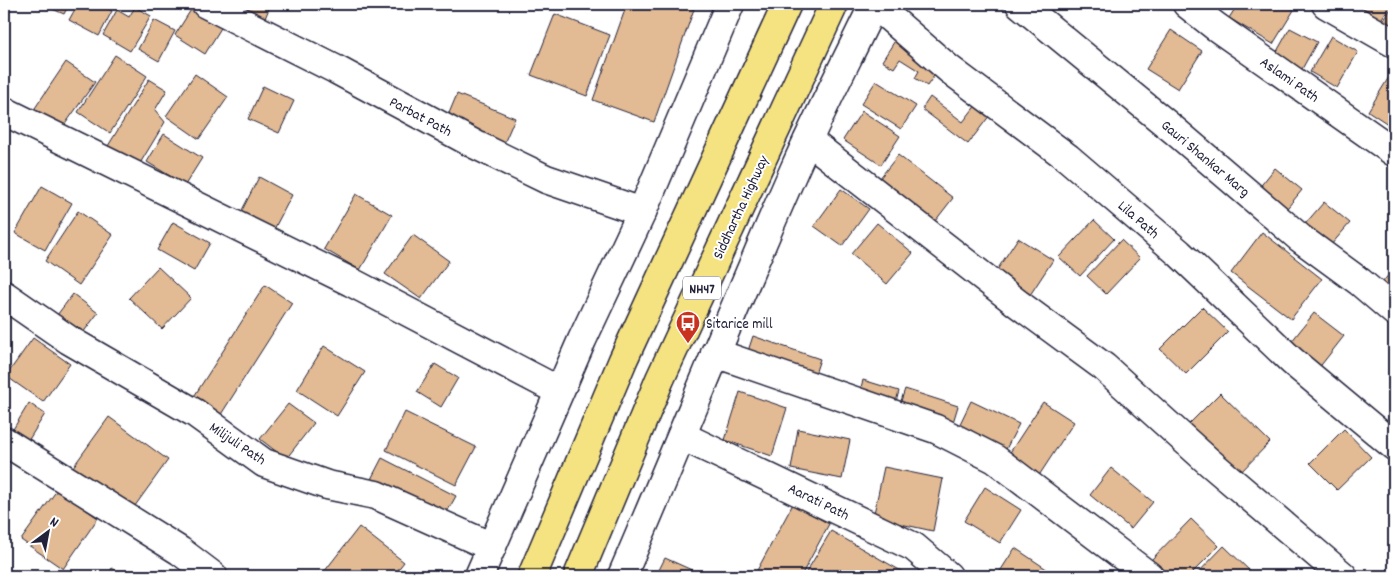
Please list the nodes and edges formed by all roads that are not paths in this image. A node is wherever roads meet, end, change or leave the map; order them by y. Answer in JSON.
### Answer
{"nodes":[{"id":1,"x":206,"y":4,"type":"edge"},
{"id":2,"x":730,"y":4,"type":"edge"},
{"id":3,"x":787,"y":4,"type":"edge"},
{"id":4,"x":834,"y":4,"type":"edge"},
{"id":5,"x":874,"y":4,"type":"edge"},
{"id":6,"x":1020,"y":4,"type":"edge"},
{"id":7,"x":1187,"y":4,"type":"edge"},
{"id":8,"x":1326,"y":4,"type":"edge"},
{"id":9,"x":1394,"y":43,"type":"edge"},
{"id":10,"x":4,"y":110,"type":"edge"},
{"id":11,"x":808,"y":140,"type":"junction"},
{"id":12,"x":1394,"y":152,"type":"edge"},
{"id":13,"x":642,"y":212,"type":"junction"},
{"id":14,"x":4,"y":295,"type":"edge"},
{"id":15,"x":1394,"y":311,"type":"edge"},
{"id":16,"x":715,"y":353,"type":"junction"},
{"id":17,"x":559,"y":391,"type":"junction"},
{"id":18,"x":682,"y":436,"type":"junction"},
{"id":19,"x":4,"y":441,"type":"edge"},
{"id":20,"x":1394,"y":446,"type":"edge"},
{"id":21,"x":492,"y":547,"type":"junction"},
{"id":22,"x":213,"y":576,"type":"edge"},
{"id":23,"x":479,"y":576,"type":"edge"},
{"id":24,"x":532,"y":576,"type":"edge"},
{"id":25,"x":578,"y":576,"type":"edge"},
{"id":26,"x":622,"y":576,"type":"edge"},
{"id":27,"x":948,"y":576,"type":"edge"},
{"id":28,"x":1149,"y":576,"type":"edge"},
{"id":29,"x":1343,"y":576,"type":"edge"}],
"edges":[{"from":1,"to":13,"type":"street","name":"Parbat Path"},
{"from":2,"to":13,"type":"street"},
{"from":3,"to":24,"type":"highway","number":"NH47"},
{"from":4,"to":25,"type":"highway","name":"Siddhartha Highway","number":"NH47"},
{"from":5,"to":11,"type":"street"},
{"from":5,"to":20,"type":"street","name":"Lila Path"},
{"from":6,"to":15,"type":"street","name":"Gauri Shankar Marg"},
{"from":7,"to":12,"type":"street","name":"Aslami Path"},
{"from":8,"to":9,"type":"street"},
{"from":10,"to":17,"type":"street"},
{"from":11,"to":16,"type":"street"},
{"from":11,"to":29,"type":"street"},
{"from":13,"to":17,"type":"street"},
{"from":14,"to":21,"type":"street","name":"Milijuli Path"},
{"from":16,"to":18,"type":"street"},
{"from":16,"to":28,"type":"street"},
{"from":17,"to":21,"type":"street"},
{"from":18,"to":26,"type":"street"},
{"from":18,"to":27,"type":"street","name":"Aarati Path"},
{"from":19,"to":22,"type":"street"},
{"from":21,"to":23,"type":"street"}]}
